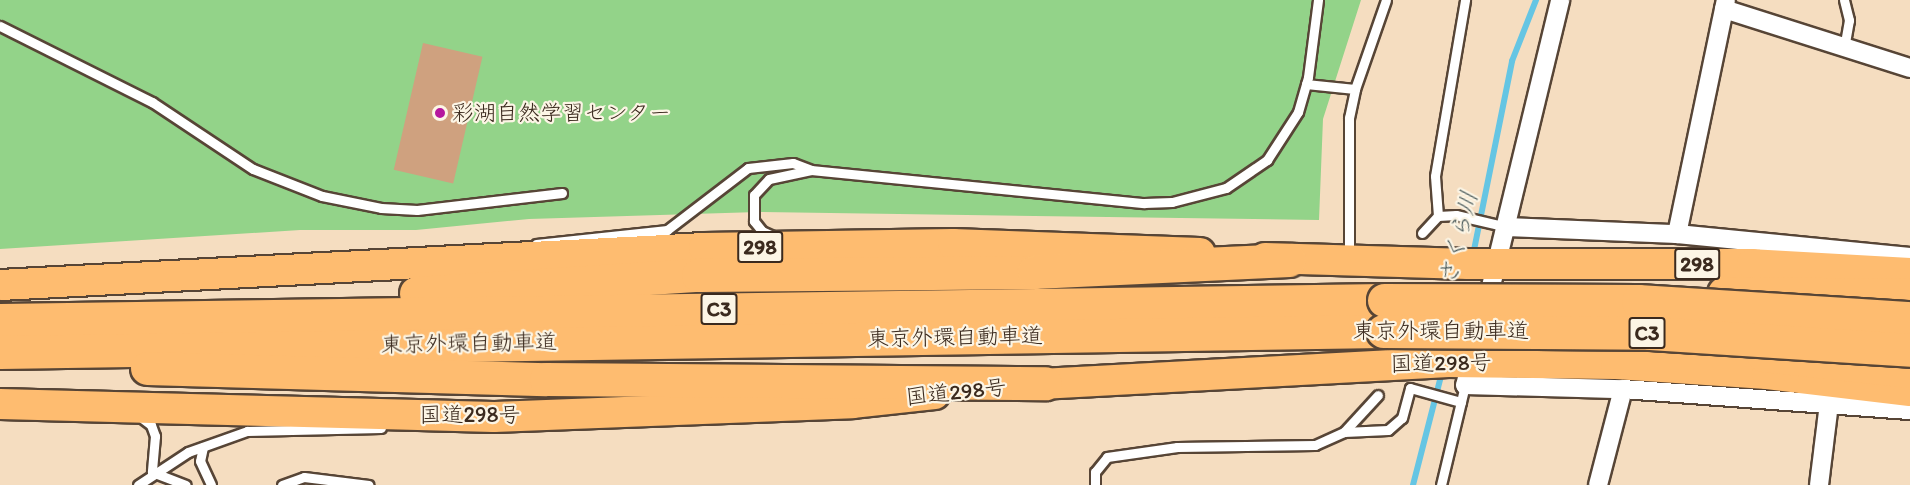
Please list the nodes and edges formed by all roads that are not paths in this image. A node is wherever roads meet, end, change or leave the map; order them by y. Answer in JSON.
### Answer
{"nodes":[{"id":1,"x":1318,"y":0,"type":"edge"},
{"id":2,"x":1386,"y":0,"type":"edge"},
{"id":3,"x":1465,"y":0,"type":"edge"},
{"id":4,"x":1560,"y":0,"type":"edge"},
{"id":5,"x":1844,"y":0,"type":"edge"},
{"id":6,"x":1725,"y":4,"type":"edge"},
{"id":7,"x":0,"y":26,"type":"edge"},
{"id":8,"x":1844,"y":47,"type":"junction"},
{"id":9,"x":1910,"y":68,"type":"edge"},
{"id":10,"x":1306,"y":84,"type":"junction"},
{"id":11,"x":1355,"y":88,"type":"junction"},
{"id":12,"x":812,"y":170,"type":"junction"},
{"id":13,"x":562,"y":193,"type":"dead end"},
{"id":14,"x":1438,"y":216,"type":"junction"},
{"id":15,"x":1501,"y":226,"type":"junction"},
{"id":16,"x":1422,"y":234,"type":"dead end"},
{"id":17,"x":1677,"y":234,"type":"junction"},
{"id":18,"x":808,"y":246,"type":"junction"},
{"id":19,"x":1910,"y":257,"type":"edge"},
{"id":20,"x":1289,"y":260,"type":"junction"},
{"id":21,"x":1349,"y":260,"type":"junction"},
{"id":22,"x":452,"y":263,"type":"junction"},
{"id":23,"x":1483,"y":264,"type":"junction"},
{"id":24,"x":1910,"y":273,"type":"edge"},
{"id":25,"x":0,"y":285,"type":"edge"},
{"id":26,"x":1910,"y":295,"type":"edge"},
{"id":27,"x":1638,"y":301,"type":"junction"},
{"id":28,"x":152,"y":318,"type":"junction"},
{"id":29,"x":1910,"y":318,"type":"edge"},
{"id":30,"x":0,"y":320,"type":"edge"},
{"id":31,"x":1567,"y":332,"type":"junction"},
{"id":32,"x":1910,"y":350,"type":"edge"},
{"id":33,"x":0,"y":352,"type":"edge"},
{"id":34,"x":0,"y":365,"type":"edge"},
{"id":35,"x":1910,"y":371,"type":"edge"},
{"id":36,"x":1455,"y":374,"type":"junction"},
{"id":37,"x":1045,"y":383,"type":"junction"},
{"id":38,"x":1623,"y":389,"type":"junction"},
{"id":39,"x":1910,"y":390,"type":"edge"},
{"id":40,"x":1378,"y":395,"type":"dead end"},
{"id":41,"x":0,"y":404,"type":"edge"},
{"id":42,"x":1829,"y":404,"type":"junction"},
{"id":43,"x":111,"y":406,"type":"junction"},
{"id":44,"x":1910,"y":410,"type":"edge"},
{"id":45,"x":494,"y":417,"type":"junction"},
{"id":46,"x":1344,"y":432,"type":"junction"},
{"id":47,"x":203,"y":447,"type":"junction"},
{"id":48,"x":152,"y":472,"type":"junction"},
{"id":49,"x":138,"y":485,"type":"edge"},
{"id":50,"x":186,"y":485,"type":"edge"},
{"id":51,"x":211,"y":485,"type":"edge"},
{"id":52,"x":282,"y":485,"type":"edge"},
{"id":53,"x":369,"y":485,"type":"edge"},
{"id":54,"x":1095,"y":485,"type":"edge"},
{"id":55,"x":1441,"y":485,"type":"edge"},
{"id":56,"x":1598,"y":485,"type":"edge"},
{"id":57,"x":1819,"y":485,"type":"edge"}],
"edges":[{"from":1,"to":10,"type":"lane"},
{"from":2,"to":11,"type":"lane"},
{"from":3,"to":14,"type":"lane"},
{"from":4,"to":15,"type":"street"},
{"from":5,"to":8,"type":"lane"},
{"from":6,"to":8,"type":"street"},
{"from":6,"to":17,"type":"street"},
{"from":7,"to":13,"type":"lane"},
{"from":8,"to":9,"type":"street"},
{"from":10,"to":11,"type":"lane"},
{"from":10,"to":12,"type":"lane"},
{"from":11,"to":21,"type":"lane"},
{"from":12,"to":18,"type":"lane"},
{"from":12,"to":22,"type":"lane"},
{"from":14,"to":15,"type":"lane"},
{"from":14,"to":16,"type":"lane"},
{"from":15,"to":17,"type":"street"},
{"from":15,"to":23,"type":"street"},
{"from":17,"to":19,"type":"street"},
{"from":18,"to":20,"type":"highway","number":"298"},
{"from":18,"to":22,"type":"highway","number":"298"},
{"from":20,"to":21,"type":"highway","number":"298"},
{"from":20,"to":28,"type":"highway"},
{"from":21,"to":23,"type":"highway","number":"298"},
{"from":22,"to":25,"type":"highway","number":"298"},
{"from":23,"to":24,"type":"highway","number":"298"},
{"from":23,"to":36,"type":"street"},
{"from":26,"to":27,"type":"highway","bridge":true},
{"from":27,"to":28,"type":"highway","name":"東京外環自動車道","number":"C3","bridge":true},
{"from":27,"to":29,"type":"highway","name":"東京外環自動車道","number":"C3","bridge":true},
{"from":28,"to":30,"type":"highway","name":"東京外環自動車道","number":"C3"},
{"from":31,"to":32,"type":"highway","name":"東京外環自動車道","number":"C3","bridge":true},
{"from":31,"to":33,"type":"highway","name":"東京外環自動車道","number":"C3","bridge":true},
{"from":31,"to":35,"type":"highway","bridge":true},
{"from":34,"to":37,"type":"highway"},
{"from":36,"to":37,"type":"highway","name":"国道298号"},
{"from":36,"to":38,"type":"street"},
{"from":36,"to":39,"type":"highway","name":"国道298号"},
{"from":36,"to":46,"type":"lane"},
{"from":36,"to":55,"type":"lane"},
{"from":37,"to":45,"type":"highway","name":"国道298号"},
{"from":38,"to":42,"type":"street"},
{"from":38,"to":56,"type":"street"},
{"from":40,"to":46,"type":"lane"},
{"from":41,"to":43,"type":"highway","name":"国道298号"},
{"from":42,"to":44,"type":"street"},
{"from":42,"to":57,"type":"street"},
{"from":43,"to":45,"type":"highway","name":"国道298号"},
{"from":43,"to":48,"type":"lane"},
{"from":45,"to":47,"type":"lane"},
{"from":46,"to":54,"type":"lane"},
{"from":47,"to":48,"type":"lane"},
{"from":47,"to":51,"type":"lane"},
{"from":48,"to":49,"type":"lane"},
{"from":48,"to":50,"type":"lane"},
{"from":52,"to":53,"type":"lane"}]}
